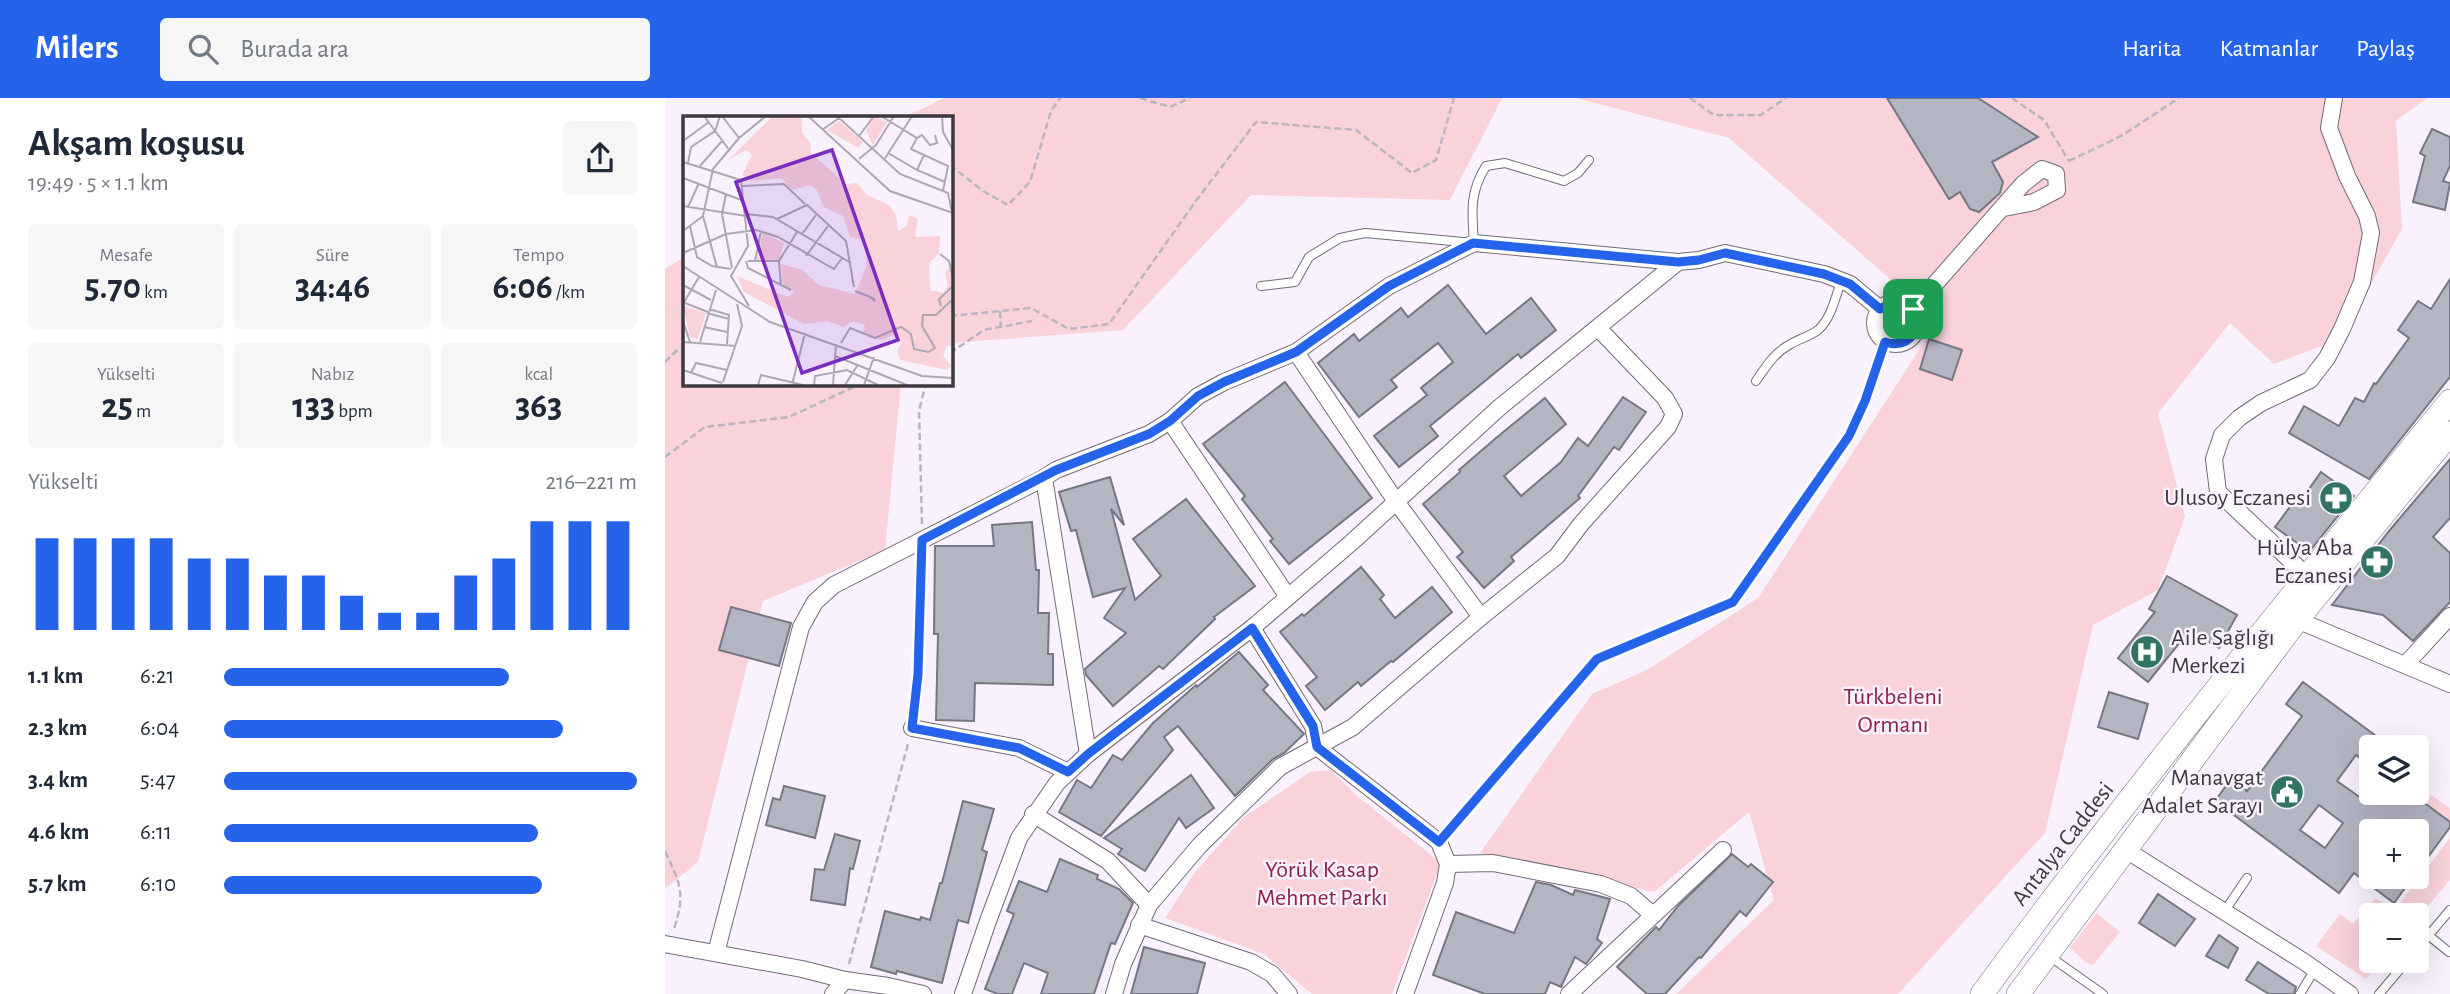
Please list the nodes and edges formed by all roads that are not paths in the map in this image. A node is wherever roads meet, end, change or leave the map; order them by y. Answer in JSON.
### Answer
{"nodes":[{"id":1,"x":2334,"y":98,"type":"edge"},
{"id":2,"x":1589,"y":160,"type":"dead end"},
{"id":3,"x":2004,"y":208,"type":"junction"},
{"id":4,"x":1473,"y":243,"type":"junction"},
{"id":5,"x":1678,"y":262,"type":"junction"},
{"id":6,"x":1841,"y":281,"type":"junction"},
{"id":7,"x":1261,"y":286,"type":"dead end"},
{"id":8,"x":1880,"y":309,"type":"junction"},
{"id":9,"x":1913,"y":309,"type":"junction"},
{"id":10,"x":1598,"y":328,"type":"junction"},
{"id":11,"x":1296,"y":352,"type":"junction"},
{"id":12,"x":1756,"y":381,"type":"dead end"},
{"id":13,"x":2450,"y":401,"type":"edge"},
{"id":14,"x":1170,"y":421,"type":"junction"},
{"id":15,"x":2450,"y":433,"type":"edge"},
{"id":16,"x":1044,"y":478,"type":"junction"},
{"id":17,"x":1395,"y":500,"type":"junction"},
{"id":18,"x":2307,"y":576,"type":"junction"},
{"id":19,"x":1288,"y":597,"type":"junction"},
{"id":20,"x":2450,"y":616,"type":"edge"},
{"id":21,"x":1481,"y":617,"type":"junction"},
{"id":22,"x":2297,"y":620,"type":"junction"},
{"id":23,"x":1252,"y":628,"type":"junction"},
{"id":24,"x":2405,"y":665,"type":"junction"},
{"id":25,"x":2450,"y":684,"type":"edge"},
{"id":26,"x":912,"y":728,"type":"road end"},
{"id":27,"x":1317,"y":747,"type":"junction"},
{"id":28,"x":1088,"y":754,"type":"junction"},
{"id":29,"x":1068,"y":772,"type":"junction"},
{"id":30,"x":1033,"y":814,"type":"junction"},
{"id":31,"x":1723,"y":850,"type":"dead end"},
{"id":32,"x":2126,"y":850,"type":"junction"},
{"id":33,"x":1448,"y":864,"type":"junction"},
{"id":34,"x":2247,"y":878,"type":"dead end"},
{"id":35,"x":1149,"y":905,"type":"junction"},
{"id":36,"x":2450,"y":910,"type":"edge"},
{"id":37,"x":2224,"y":912,"type":"junction"},
{"id":38,"x":1653,"y":915,"type":"junction"},
{"id":39,"x":1139,"y":925,"type":"junction"},
{"id":40,"x":2429,"y":935,"type":"edge"},
{"id":41,"x":2429,"y":937,"type":"edge"},
{"id":42,"x":666,"y":945,"type":"edge"},
{"id":43,"x":2449,"y":952,"type":"edge"},
{"id":44,"x":716,"y":953,"type":"junction"},
{"id":45,"x":2046,"y":954,"type":"junction"},
{"id":46,"x":2315,"y":969,"type":"junction"},
{"id":47,"x":2397,"y":973,"type":"edge"},
{"id":48,"x":845,"y":980,"type":"junction"},
{"id":49,"x":833,"y":994,"type":"edge"},
{"id":50,"x":923,"y":994,"type":"edge"},
{"id":51,"x":963,"y":994,"type":"edge"},
{"id":52,"x":1114,"y":994,"type":"edge"},
{"id":53,"x":1289,"y":994,"type":"edge"},
{"id":54,"x":1405,"y":994,"type":"edge"},
{"id":55,"x":1569,"y":994,"type":"edge"},
{"id":56,"x":1982,"y":994,"type":"edge"},
{"id":57,"x":2018,"y":994,"type":"edge"},
{"id":58,"x":2103,"y":994,"type":"edge"},
{"id":59,"x":2300,"y":994,"type":"edge"},
{"id":60,"x":2350,"y":994,"type":"edge"},
{"id":61,"x":2379,"y":994,"type":"edge"}],
"edges":[{"from":1,"to":18,"type":"street"},
{"from":2,"to":4,"type":"lane"},
{"from":3,"to":3,"type":"street"},
{"from":3,"to":9,"type":"street"},
{"from":4,"to":5,"type":"street"},
{"from":4,"to":7,"type":"lane"},
{"from":4,"to":11,"type":"street"},
{"from":5,"to":6,"type":"street"},
{"from":5,"to":10,"type":"street"},
{"from":6,"to":8,"type":"street"},
{"from":6,"to":12,"type":"lane"},
{"from":8,"to":9,"type":"street"},
{"from":8,"to":9,"type":"street"},
{"from":10,"to":17,"type":"street"},
{"from":10,"to":21,"type":"street"},
{"from":11,"to":14,"type":"street"},
{"from":11,"to":17,"type":"street"},
{"from":13,"to":18,"type":"main road","name":"Antalya Caddesi"},
{"from":14,"to":16,"type":"street"},
{"from":14,"to":19,"type":"street"},
{"from":15,"to":22,"type":"main road"},
{"from":16,"to":28,"type":"street"},
{"from":16,"to":44,"type":"street"},
{"from":17,"to":19,"type":"street"},
{"from":17,"to":21,"type":"street"},
{"from":18,"to":56,"type":"main road","name":"Antalya Caddesi"},
{"from":19,"to":23,"type":"street"},
{"from":20,"to":24,"type":"street"},
{"from":21,"to":27,"type":"street"},
{"from":22,"to":24,"type":"street"},
{"from":22,"to":32,"type":"main road"},
{"from":23,"to":27,"type":"street"},
{"from":23,"to":28,"type":"street"},
{"from":24,"to":25,"type":"street"},
{"from":26,"to":29,"type":"street"},
{"from":27,"to":33,"type":"street"},
{"from":27,"to":35,"type":"street"},
{"from":28,"to":29,"type":"street"},
{"from":29,"to":30,"type":"street"},
{"from":30,"to":35,"type":"street"},
{"from":30,"to":51,"type":"street"},
{"from":31,"to":38,"type":"street"},
{"from":32,"to":37,"type":"street"},
{"from":32,"to":45,"type":"main road"},
{"from":33,"to":38,"type":"street"},
{"from":33,"to":54,"type":"street"},
{"from":34,"to":37,"type":"lane"},
{"from":35,"to":39,"type":"street"},
{"from":36,"to":40,"type":"lane"},
{"from":37,"to":46,"type":"street"},
{"from":38,"to":55,"type":"street"},
{"from":39,"to":52,"type":"street"},
{"from":39,"to":53,"type":"street"},
{"from":41,"to":43,"type":"lane"},
{"from":42,"to":44,"type":"street"},
{"from":44,"to":48,"type":"street"},
{"from":45,"to":57,"type":"main road"},
{"from":45,"to":58,"type":"lane"},
{"from":46,"to":59,"type":"lane"},
{"from":46,"to":60,"type":"street"},
{"from":47,"to":61,"type":"lane"},
{"from":48,"to":49,"type":"street"},
{"from":48,"to":50,"type":"street"}]}
